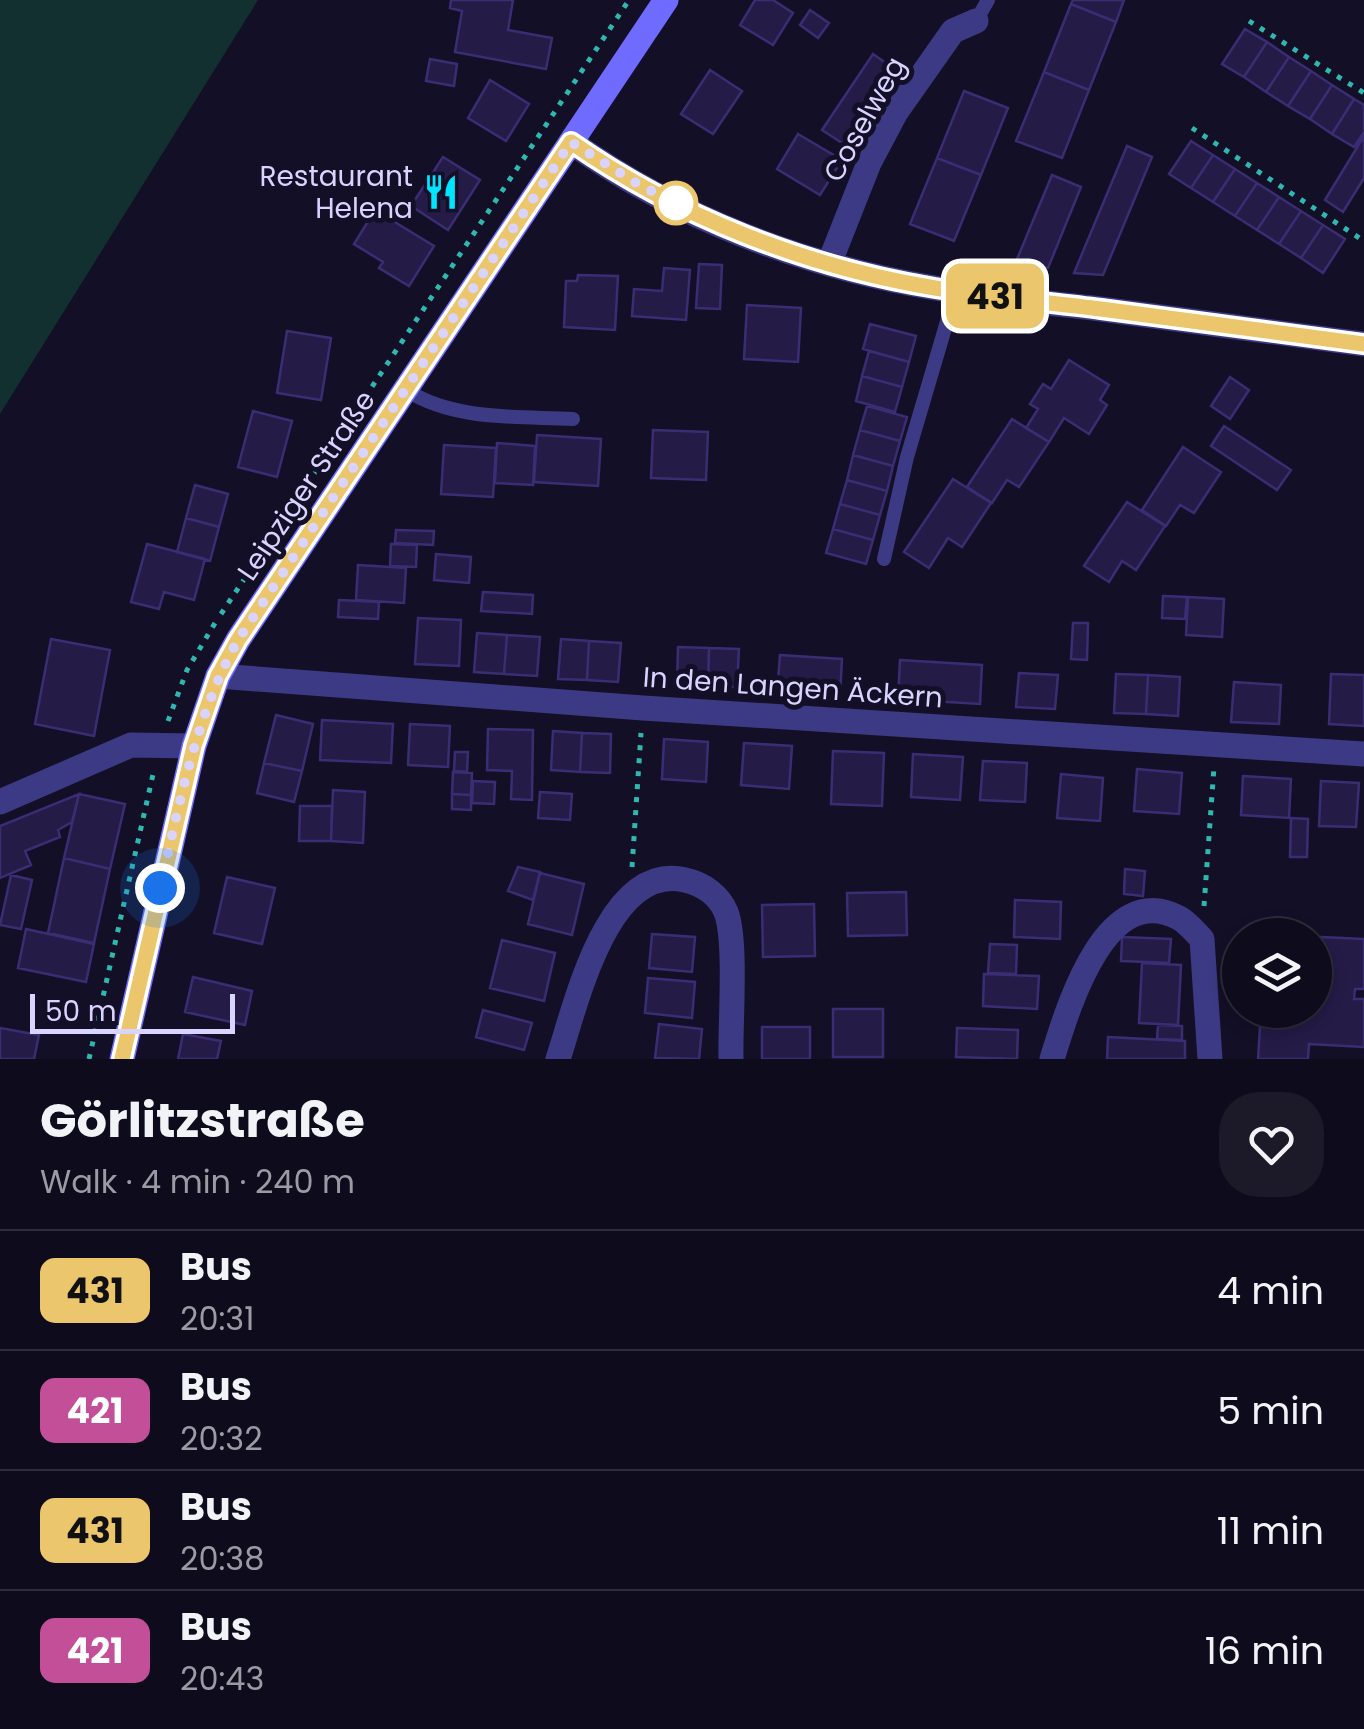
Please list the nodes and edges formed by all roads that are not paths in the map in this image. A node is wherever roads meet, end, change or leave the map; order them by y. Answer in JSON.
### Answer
{"nodes":[{"id":1,"x":666,"y":0,"type":"edge"},
{"id":2,"x":982,"y":10,"type":"edge"},
{"id":3,"x":571,"y":142,"type":"junction"},
{"id":4,"x":830,"y":264,"type":"junction"},
{"id":5,"x":956,"y":291,"type":"junction"},
{"id":6,"x":1364,"y":344,"type":"edge"},
{"id":7,"x":406,"y":390,"type":"junction"},
{"id":8,"x":573,"y":419,"type":"dead end"},
{"id":9,"x":884,"y":559,"type":"dead end"},
{"id":10,"x":218,"y":676,"type":"junction"},
{"id":11,"x":194,"y":746,"type":"junction"},
{"id":12,"x":1364,"y":754,"type":"edge"},
{"id":13,"x":0,"y":802,"type":"edge"},
{"id":14,"x":122,"y":1059,"type":"edge"},
{"id":15,"x":558,"y":1059,"type":"edge"},
{"id":16,"x":731,"y":1059,"type":"edge"},
{"id":17,"x":1052,"y":1059,"type":"edge"},
{"id":18,"x":1210,"y":1059,"type":"edge"}],
"edges":[{"from":1,"to":3,"type":"street","name":"Leipziger Straße"},
{"from":2,"to":4,"type":"street","name":"Coselweg"},
{"from":3,"to":4,"type":"street"},
{"from":3,"to":7,"type":"street","name":"Leipziger Straße"},
{"from":4,"to":5,"type":"street"},
{"from":5,"to":6,"type":"street"},
{"from":5,"to":9,"type":"lane"},
{"from":7,"to":8,"type":"lane"},
{"from":7,"to":10,"type":"street","name":"Leipziger Straße"},
{"from":10,"to":11,"type":"street","name":"Leipziger Straße"},
{"from":10,"to":12,"type":"street","name":"In den Langen Äckern"},
{"from":11,"to":13,"type":"street"},
{"from":11,"to":14,"type":"street","name":"Leipziger Straße"},
{"from":15,"to":16,"type":"street"},
{"from":17,"to":18,"type":"street"}]}
